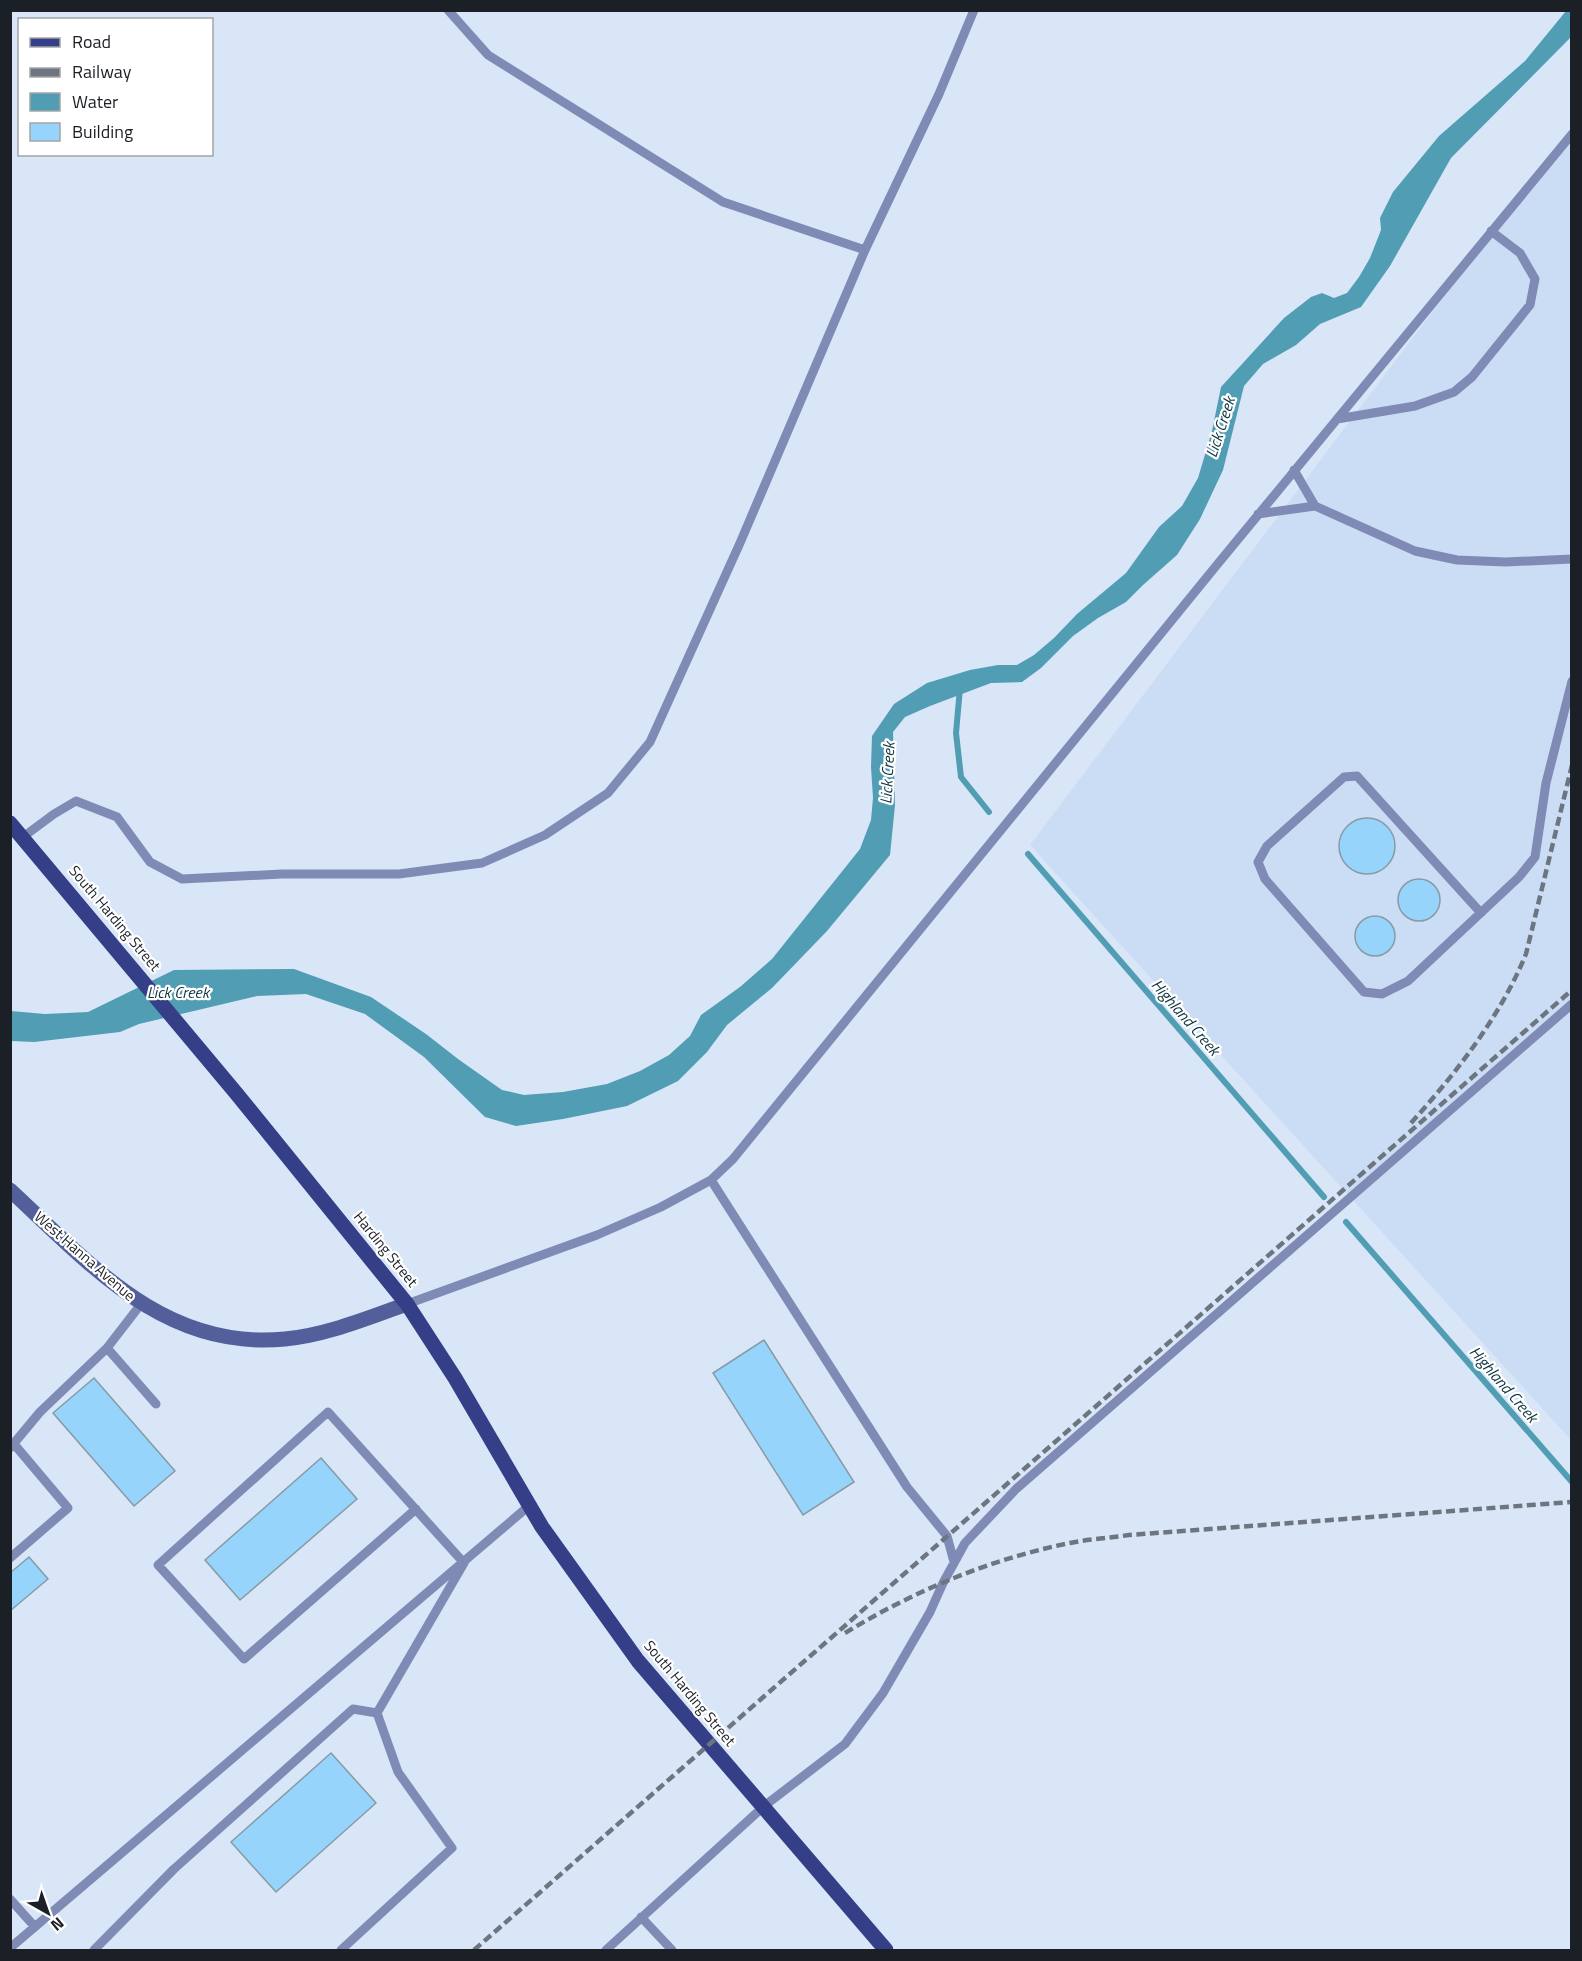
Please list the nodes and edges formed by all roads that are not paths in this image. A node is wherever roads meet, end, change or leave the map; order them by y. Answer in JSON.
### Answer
{"nodes":[{"id":1,"x":448,"y":10,"type":"edge"},
{"id":2,"x":974,"y":10,"type":"edge"},
{"id":3,"x":1572,"y":134,"type":"edge"},
{"id":4,"x":1491,"y":231,"type":"junction"},
{"id":5,"x":865,"y":250,"type":"junction"},
{"id":6,"x":1336,"y":418,"type":"junction"},
{"id":7,"x":1294,"y":470,"type":"junction"},
{"id":8,"x":1315,"y":506,"type":"junction"},
{"id":9,"x":1258,"y":514,"type":"junction"},
{"id":10,"x":1572,"y":559,"type":"edge"},
{"id":11,"x":1572,"y":681,"type":"edge"},
{"id":12,"x":10,"y":823,"type":"edge"},
{"id":13,"x":23,"y":837,"type":"junction"},
{"id":14,"x":1480,"y":913,"type":"junction"},
{"id":15,"x":1572,"y":1004,"type":"edge"},
{"id":16,"x":236,"y":1092,"type":"joint"},
{"id":17,"x":711,"y":1180,"type":"junction"},
{"id":18,"x":10,"y":1190,"type":"edge"},
{"id":19,"x":141,"y":1304,"type":"junction"},
{"id":20,"x":407,"y":1304,"type":"junction"},
{"id":21,"x":107,"y":1348,"type":"junction"},
{"id":22,"x":156,"y":1404,"type":"dead end"},
{"id":23,"x":492,"y":1440,"type":"joint"},
{"id":24,"x":12,"y":1446,"type":"edge"},
{"id":25,"x":530,"y":1505,"type":"junction"},
{"id":26,"x":416,"y":1509,"type":"junction"},
{"id":27,"x":10,"y":1558,"type":"edge"},
{"id":28,"x":954,"y":1562,"type":"junction"},
{"id":29,"x":464,"y":1563,"type":"junction"},
{"id":30,"x":377,"y":1713,"type":"junction"},
{"id":31,"x":763,"y":1807,"type":"junction"},
{"id":32,"x":10,"y":1899,"type":"edge"},
{"id":33,"x":641,"y":1917,"type":"junction"},
{"id":34,"x":35,"y":1927,"type":"junction"},
{"id":35,"x":10,"y":1948,"type":"edge"},
{"id":36,"x":94,"y":1950,"type":"edge"},
{"id":37,"x":341,"y":1950,"type":"edge"},
{"id":38,"x":606,"y":1950,"type":"edge"},
{"id":39,"x":672,"y":1950,"type":"edge"},
{"id":40,"x":886,"y":1950,"type":"edge"}],
"edges":[{"from":1,"to":5,"type":"lane"},
{"from":2,"to":5,"type":"lane"},
{"from":3,"to":4,"type":"lane"},
{"from":4,"to":6,"type":"lane"},
{"from":4,"to":6,"type":"lane"},
{"from":5,"to":13,"type":"lane"},
{"from":6,"to":7,"type":"lane"},
{"from":7,"to":8,"type":"lane"},
{"from":7,"to":9,"type":"lane"},
{"from":8,"to":9,"type":"lane"},
{"from":8,"to":10,"type":"lane"},
{"from":9,"to":17,"type":"lane"},
{"from":11,"to":14,"type":"lane"},
{"from":12,"to":13,"type":"main road","name":"South Harding Street"},
{"from":13,"to":16,"type":"main road","name":"South Harding Street"},
{"from":14,"to":14,"type":"lane"},
{"from":15,"to":28,"type":"lane"},
{"from":16,"to":20,"type":"main road","name":"Harding Street"},
{"from":17,"to":20,"type":"lane"},
{"from":17,"to":28,"type":"lane"},
{"from":18,"to":19,"type":"main road","name":"West Hanna Avenue"},
{"from":19,"to":20,"type":"main road","name":"West Hanna Avenue"},
{"from":19,"to":21,"type":"lane"},
{"from":20,"to":23,"type":"main road","name":"Harding Street"},
{"from":21,"to":22,"type":"lane"},
{"from":21,"to":24,"type":"lane"},
{"from":23,"to":25,"type":"main road","name":"South Harding Street"},
{"from":24,"to":27,"type":"lane"},
{"from":25,"to":29,"type":"lane"},
{"from":25,"to":31,"type":"main road","name":"South Harding Street"},
{"from":26,"to":26,"type":"lane"},
{"from":26,"to":29,"type":"lane"},
{"from":28,"to":31,"type":"lane"},
{"from":29,"to":30,"type":"lane"},
{"from":29,"to":34,"type":"lane"},
{"from":30,"to":36,"type":"lane"},
{"from":30,"to":37,"type":"lane"},
{"from":31,"to":33,"type":"lane"},
{"from":31,"to":40,"type":"main road","name":"South Harding Street"},
{"from":32,"to":34,"type":"lane"},
{"from":33,"to":38,"type":"lane"},
{"from":33,"to":39,"type":"lane"},
{"from":34,"to":35,"type":"lane"}]}
